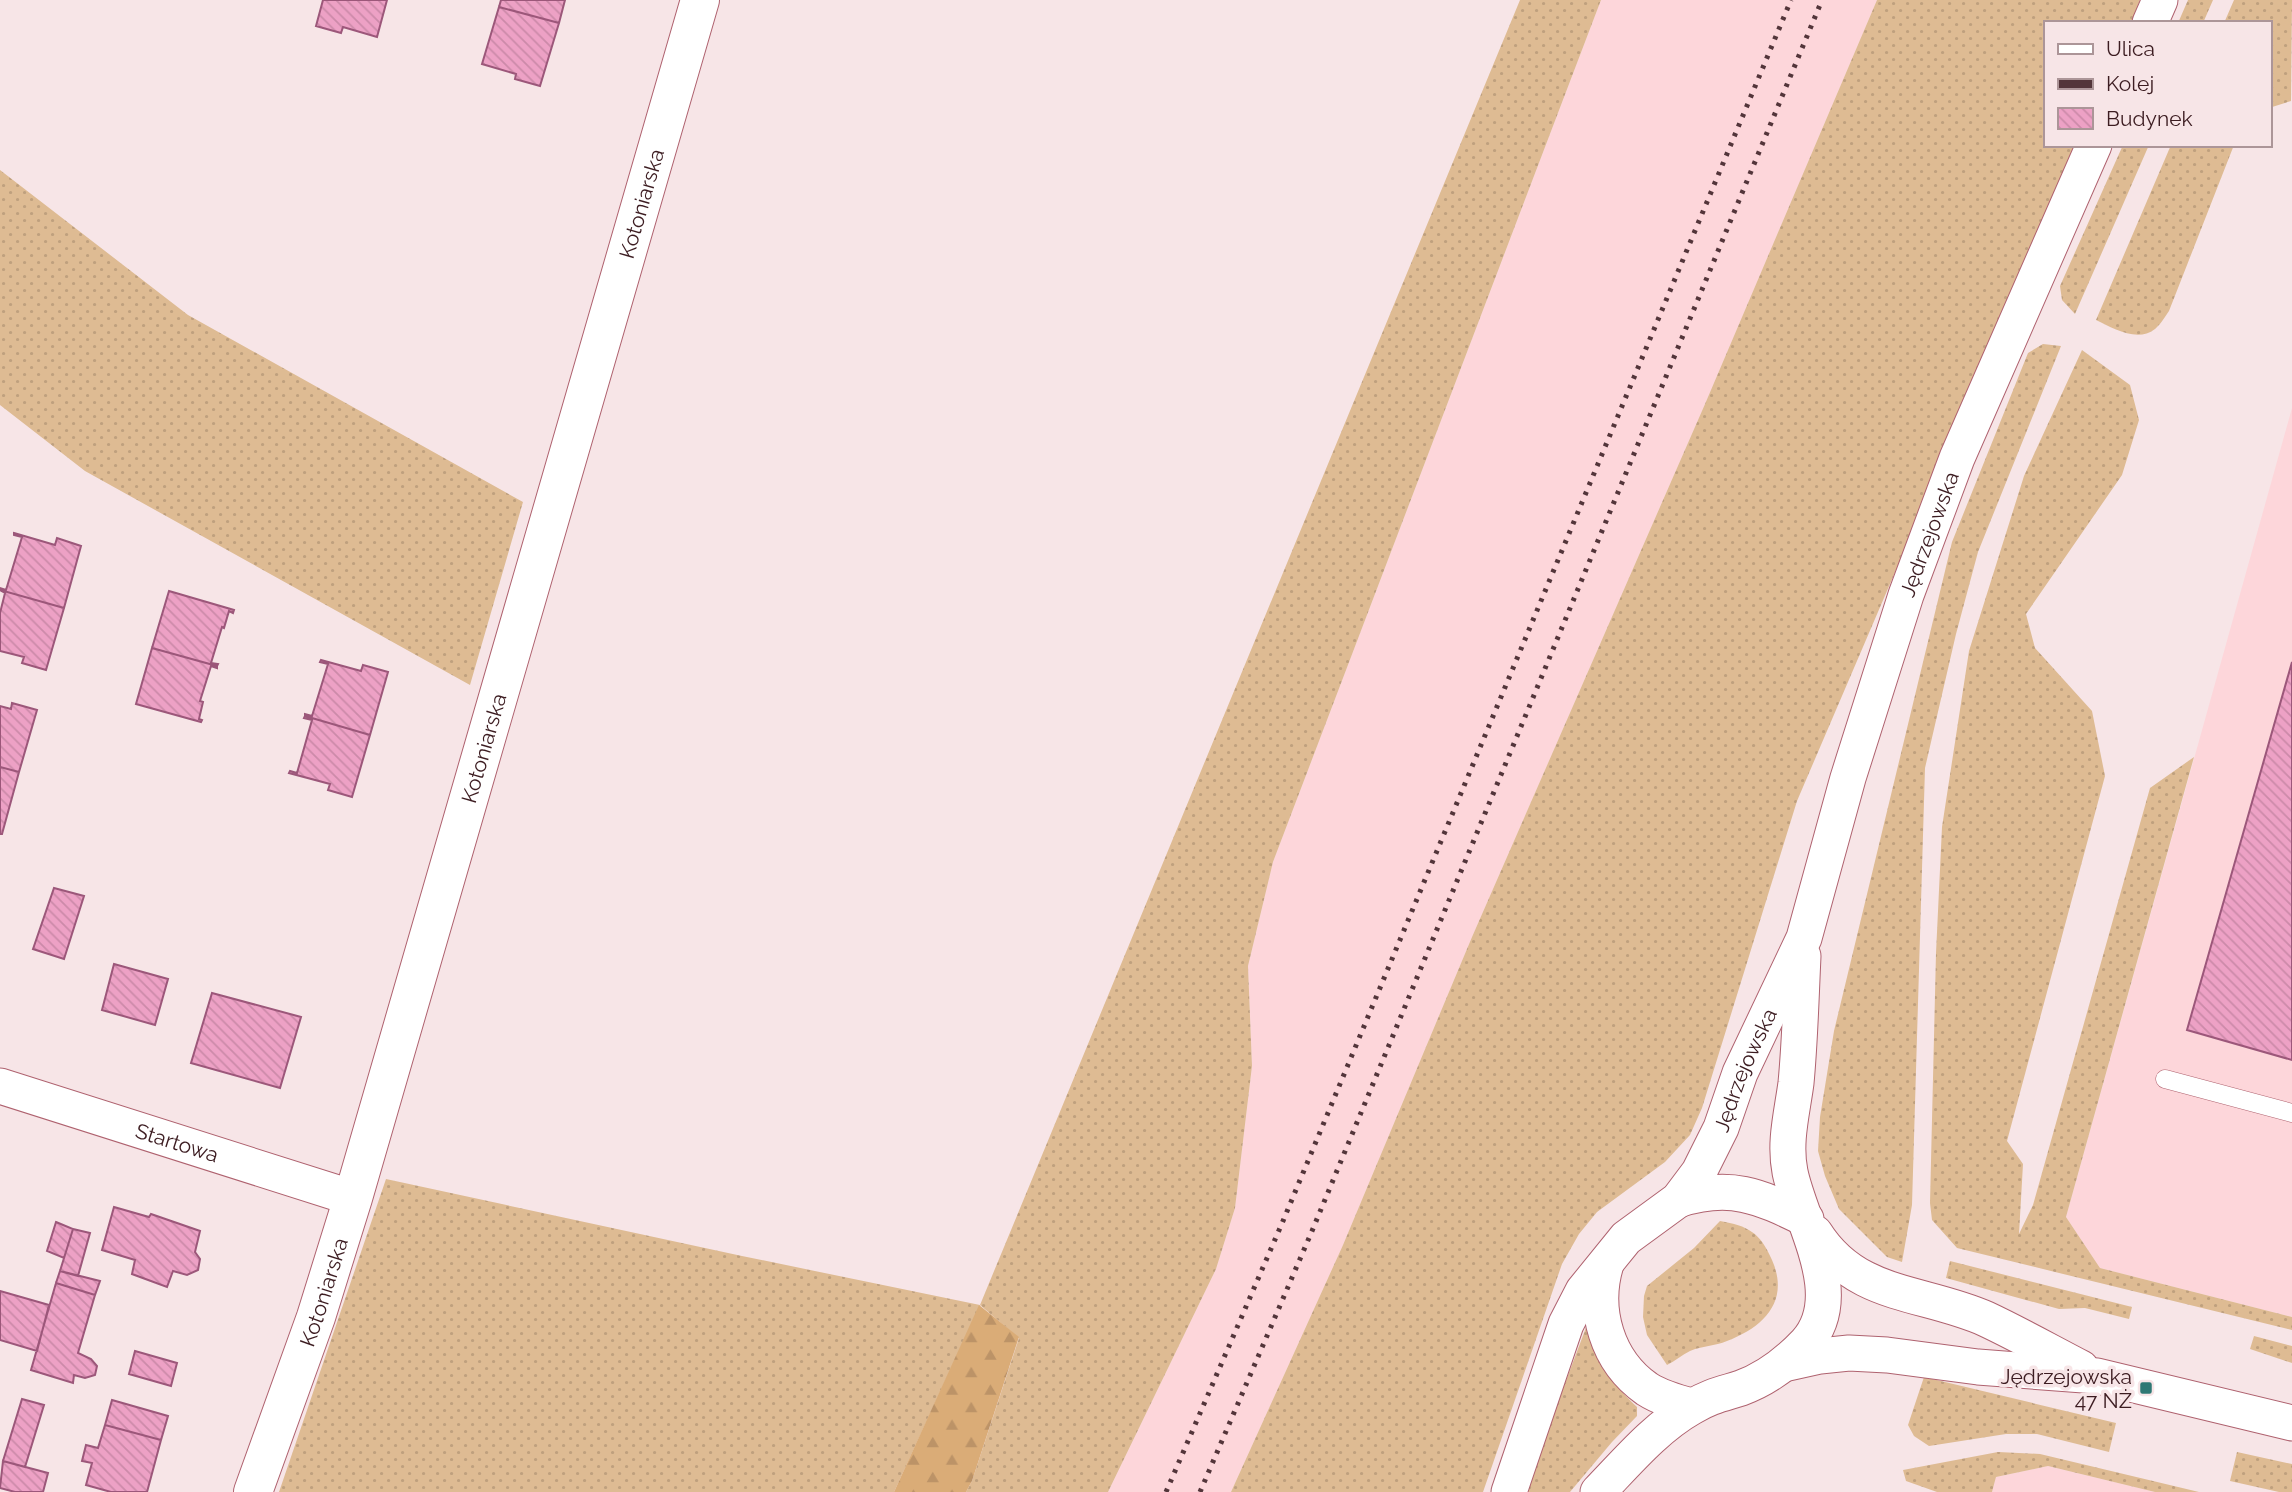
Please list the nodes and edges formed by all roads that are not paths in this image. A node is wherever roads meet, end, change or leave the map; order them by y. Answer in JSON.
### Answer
{"nodes":[{"id":1,"x":700,"y":0,"type":"edge"},
{"id":2,"x":2160,"y":0,"type":"edge"},
{"id":3,"x":2151,"y":21,"type":"edge"},
{"id":4,"x":2093,"y":147,"type":"edge"},
{"id":5,"x":1804,"y":938,"type":"junction"},
{"id":6,"x":2165,"y":1079,"type":"dead end"},
{"id":7,"x":0,"y":1086,"type":"edge"},
{"id":8,"x":2292,"y":1113,"type":"edge"},
{"id":9,"x":353,"y":1198,"type":"junction"},
{"id":10,"x":1678,"y":1200,"type":"junction"},
{"id":11,"x":1806,"y":1219,"type":"junction"},
{"id":12,"x":1607,"y":1261,"type":"junction"},
{"id":13,"x":1784,"y":1364,"type":"junction"},
{"id":14,"x":2097,"y":1376,"type":"junction"},
{"id":15,"x":1692,"y":1406,"type":"junction"},
{"id":16,"x":2292,"y":1423,"type":"edge"},
{"id":17,"x":253,"y":1492,"type":"edge"},
{"id":18,"x":1509,"y":1492,"type":"edge"},
{"id":19,"x":1598,"y":1492,"type":"edge"}],
"edges":[{"from":1,"to":9,"type":"street","name":"Kotoniarska"},
{"from":2,"to":3,"type":"street"},
{"from":4,"to":5,"type":"street","name":"Jędrzejowska"},
{"from":5,"to":10,"type":"street","name":"Jędrzejowska"},
{"from":5,"to":11,"type":"street","name":"Jędrzejowska"},
{"from":6,"to":8,"type":"lane"},
{"from":7,"to":9,"type":"street","name":"Startowa"},
{"from":9,"to":17,"type":"street","name":"Kotoniarska"},
{"from":10,"to":11,"type":"street","name":"Jędrzejowska"},
{"from":10,"to":12,"type":"street","name":"Jędrzejowska"},
{"from":11,"to":13,"type":"street","name":"Jędrzejowska"},
{"from":11,"to":14,"type":"street"},
{"from":12,"to":15,"type":"street"},
{"from":12,"to":18,"type":"street","name":"Jędrzejowska"},
{"from":13,"to":14,"type":"street"},
{"from":13,"to":15,"type":"street","name":"Jędrzejowska"},
{"from":14,"to":16,"type":"street"},
{"from":15,"to":19,"type":"street","name":"Jędrzejowska"}]}
